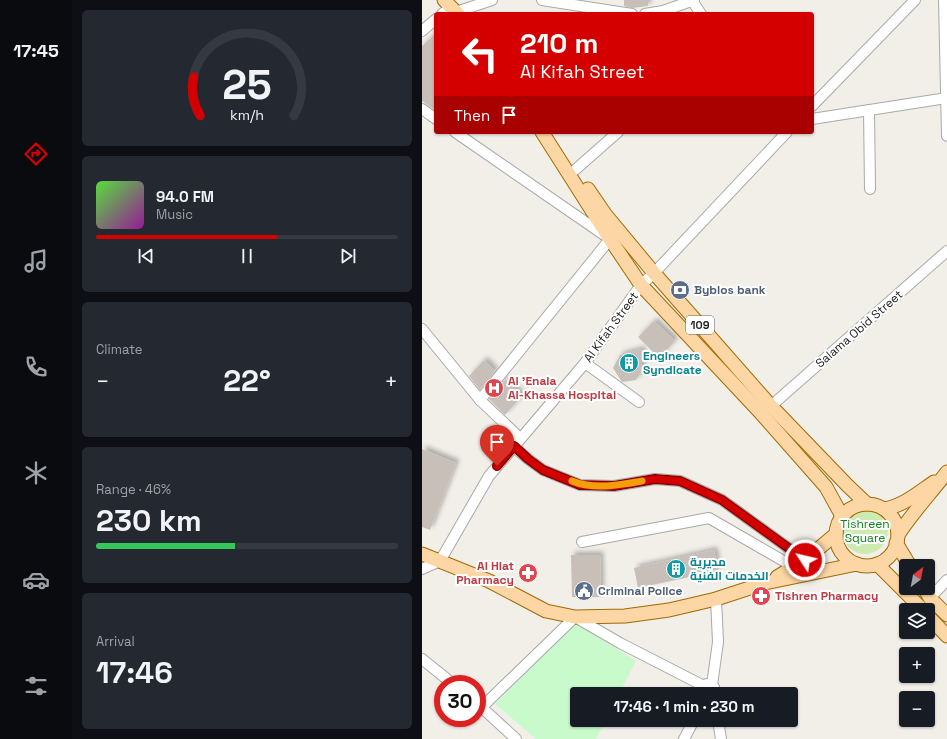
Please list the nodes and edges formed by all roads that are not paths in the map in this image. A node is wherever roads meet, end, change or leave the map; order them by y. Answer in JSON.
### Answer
{"nodes":[{"id":1,"x":492,"y":0,"type":"edge"},
{"id":2,"x":542,"y":0,"type":"edge"},
{"id":3,"x":915,"y":0,"type":"edge"},
{"id":4,"x":944,"y":0,"type":"edge"},
{"id":5,"x":693,"y":1,"type":"edge"},
{"id":6,"x":450,"y":9,"type":"edge"},
{"id":7,"x":619,"y":12,"type":"edge"},
{"id":8,"x":657,"y":12,"type":"edge"},
{"id":9,"x":700,"y":12,"type":"edge"},
{"id":10,"x":947,"y":98,"type":"edge"},
{"id":11,"x":814,"y":104,"type":"edge"},
{"id":12,"x":422,"y":109,"type":"edge"},
{"id":13,"x":869,"y":110,"type":"junction"},
{"id":14,"x":434,"y":118,"type":"edge"},
{"id":15,"x":814,"y":119,"type":"edge"},
{"id":16,"x":458,"y":134,"type":"edge"},
{"id":17,"x":543,"y":134,"type":"edge"},
{"id":18,"x":616,"y":134,"type":"edge"},
{"id":19,"x":785,"y":134,"type":"edge"},
{"id":20,"x":947,"y":136,"type":"edge"},
{"id":21,"x":575,"y":170,"type":"junction"},
{"id":22,"x":870,"y":189,"type":"dead end"},
{"id":23,"x":610,"y":239,"type":"junction"},
{"id":24,"x":947,"y":251,"type":"edge"},
{"id":25,"x":654,"y":273,"type":"junction"},
{"id":26,"x":641,"y":285,"type":"junction"},
{"id":27,"x":422,"y":329,"type":"edge"},
{"id":28,"x":585,"y":363,"type":"junction"},
{"id":29,"x":480,"y":400,"type":"junction"},
{"id":30,"x":638,"y":402,"type":"dead end"},
{"id":31,"x":772,"y":406,"type":"junction"},
{"id":32,"x":520,"y":438,"type":"junction"},
{"id":33,"x":514,"y":446,"type":"junction"},
{"id":34,"x":947,"y":472,"type":"edge"},
{"id":35,"x":867,"y":504,"type":"junction"},
{"id":36,"x":884,"y":509,"type":"junction"},
{"id":37,"x":842,"y":516,"type":"junction"},
{"id":38,"x":836,"y":534,"type":"junction"},
{"id":39,"x":897,"y":539,"type":"junction"},
{"id":40,"x":582,"y":542,"type":"dead end"},
{"id":41,"x":422,"y":554,"type":"edge"},
{"id":42,"x":907,"y":559,"type":"edge"},
{"id":43,"x":440,"y":561,"type":"junction"},
{"id":44,"x":800,"y":563,"type":"junction"},
{"id":45,"x":857,"y":564,"type":"junction"},
{"id":46,"x":877,"y":564,"type":"junction"},
{"id":47,"x":422,"y":569,"type":"edge"},
{"id":48,"x":947,"y":580,"type":"edge"},
{"id":49,"x":765,"y":583,"type":"junction"},
{"id":50,"x":935,"y":588,"type":"edge"},
{"id":51,"x":929,"y":595,"type":"edge"},
{"id":52,"x":716,"y":599,"type":"junction"},
{"id":53,"x":916,"y":603,"type":"edge"},
{"id":54,"x":947,"y":615,"type":"edge"},
{"id":55,"x":575,"y":618,"type":"junction"},
{"id":56,"x":935,"y":623,"type":"edge"},
{"id":57,"x":947,"y":636,"type":"edge"},
{"id":58,"x":422,"y":659,"type":"edge"},
{"id":59,"x":442,"y":675,"type":"edge"},
{"id":60,"x":701,"y":687,"type":"edge"},
{"id":61,"x":708,"y":687,"type":"edge"},
{"id":62,"x":486,"y":700,"type":"edge"},
{"id":63,"x":486,"y":711,"type":"edge"},
{"id":64,"x":690,"y":727,"type":"edge"},
{"id":65,"x":719,"y":727,"type":"edge"},
{"id":66,"x":516,"y":739,"type":"edge"},
{"id":67,"x":684,"y":739,"type":"edge"},
{"id":68,"x":721,"y":739,"type":"edge"}],
"edges":[{"from":1,"to":6,"type":"street"},
{"from":2,"to":7,"type":"street"},
{"from":3,"to":11,"type":"street"},
{"from":4,"to":10,"type":"street"},
{"from":5,"to":8,"type":"street"},
{"from":5,"to":9,"type":"street"},
{"from":10,"to":13,"type":"street"},
{"from":10,"to":20,"type":"street"},
{"from":12,"to":14,"type":"street"},
{"from":13,"to":15,"type":"street"},
{"from":13,"to":22,"type":"street"},
{"from":16,"to":23,"type":"street"},
{"from":17,"to":21,"type":"main road","number":"109"},
{"from":17,"to":23,"type":"main road"},
{"from":18,"to":21,"type":"street"},
{"from":19,"to":25,"type":"street","name":"Al Kifah Street"},
{"from":21,"to":25,"type":"main road","number":"109"},
{"from":23,"to":26,"type":"main road"},
{"from":23,"to":29,"type":"street"},
{"from":24,"to":31,"type":"street","name":"Salama Obid Street"},
{"from":25,"to":26,"type":"street","name":"Al Kifah Street"},
{"from":25,"to":31,"type":"main road","number":"109"},
{"from":26,"to":28,"type":"street","name":"Al Kifah Street"},
{"from":26,"to":37,"type":"main road"},
{"from":27,"to":29,"type":"street"},
{"from":28,"to":30,"type":"street"},
{"from":28,"to":32,"type":"street","name":"Al Kifah Street"},
{"from":29,"to":32,"type":"street"},
{"from":31,"to":35,"type":"main road","number":"109"},
{"from":32,"to":33,"type":"street","name":"Al Kifah Street"},
{"from":33,"to":43,"type":"street","name":"Al Kifah Street"},
{"from":33,"to":44,"type":"street"},
{"from":34,"to":36,"type":"main road"},
{"from":34,"to":39,"type":"main road"},
{"from":35,"to":36,"type":"main road"},
{"from":35,"to":37,"type":"main road"},
{"from":36,"to":39,"type":"main road"},
{"from":37,"to":38,"type":"main road"},
{"from":38,"to":44,"type":"main road"},
{"from":38,"to":45,"type":"main road"},
{"from":39,"to":42,"type":"main road"},
{"from":39,"to":46,"type":"main road"},
{"from":40,"to":44,"type":"street"},
{"from":41,"to":43,"type":"main road"},
{"from":43,"to":47,"type":"street"},
{"from":43,"to":55,"type":"main road"},
{"from":44,"to":49,"type":"main road"},
{"from":45,"to":46,"type":"main road"},
{"from":45,"to":49,"type":"main road"},
{"from":46,"to":53,"type":"main road"},
{"from":48,"to":50,"type":"street"},
{"from":49,"to":52,"type":"main road"},
{"from":51,"to":54,"type":"main road"},
{"from":52,"to":55,"type":"main road"},
{"from":52,"to":61,"type":"street"},
{"from":55,"to":60,"type":"street"},
{"from":55,"to":62,"type":"street"},
{"from":56,"to":57,"type":"main road"},
{"from":58,"to":59,"type":"street"},
{"from":63,"to":66,"type":"street"},
{"from":64,"to":67,"type":"street"},
{"from":65,"to":68,"type":"street"}]}
